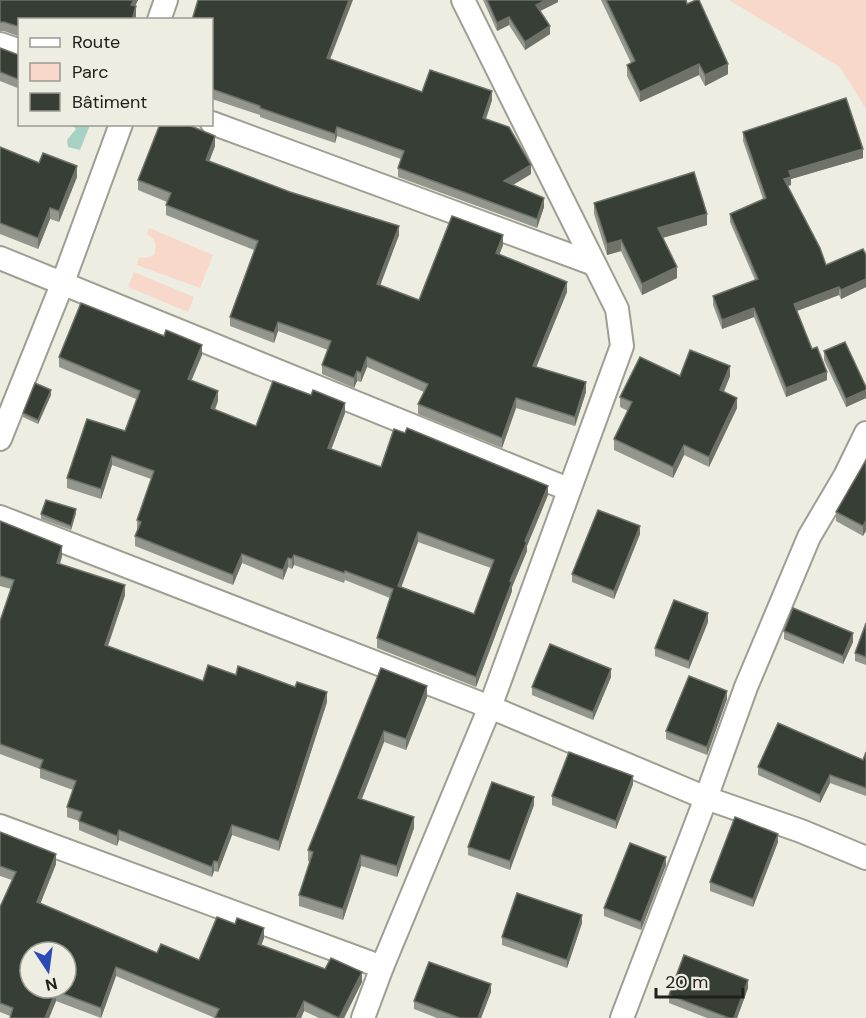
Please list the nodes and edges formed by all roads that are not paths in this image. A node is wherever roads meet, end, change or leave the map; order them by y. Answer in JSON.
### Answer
{"nodes":[{"id":1,"x":166,"y":0,"type":"edge"},
{"id":2,"x":463,"y":0,"type":"edge"},
{"id":3,"x":160,"y":18,"type":"edge"},
{"id":4,"x":0,"y":44,"type":"edge"},
{"id":5,"x":18,"y":50,"type":"edge"},
{"id":6,"x":213,"y":123,"type":"edge"},
{"id":7,"x":120,"y":126,"type":"edge"},
{"id":8,"x":0,"y":258,"type":"edge"},
{"id":9,"x":594,"y":264,"type":"junction"},
{"id":10,"x":63,"y":282,"type":"junction"},
{"id":11,"x":866,"y":433,"type":"edge"},
{"id":12,"x":0,"y":439,"type":"edge"},
{"id":13,"x":568,"y":489,"type":"junction"},
{"id":14,"x":0,"y":517,"type":"edge"},
{"id":15,"x":490,"y":707,"type":"junction"},
{"id":16,"x":706,"y":798,"type":"junction"},
{"id":17,"x":0,"y":826,"type":"edge"},
{"id":18,"x":866,"y":858,"type":"edge"},
{"id":19,"x":382,"y":967,"type":"junction"},
{"id":20,"x":363,"y":1018,"type":"edge"},
{"id":21,"x":622,"y":1018,"type":"edge"}],
"edges":[{"from":1,"to":3,"type":"street"},
{"from":2,"to":9,"type":"street"},
{"from":4,"to":5,"type":"street"},
{"from":6,"to":9,"type":"street"},
{"from":7,"to":10,"type":"street"},
{"from":8,"to":10,"type":"street"},
{"from":9,"to":13,"type":"street"},
{"from":10,"to":12,"type":"street"},
{"from":10,"to":13,"type":"street"},
{"from":11,"to":16,"type":"street"},
{"from":13,"to":15,"type":"street"},
{"from":14,"to":15,"type":"street"},
{"from":15,"to":16,"type":"street"},
{"from":15,"to":19,"type":"street"},
{"from":16,"to":18,"type":"street"},
{"from":16,"to":21,"type":"street"},
{"from":17,"to":19,"type":"street"},
{"from":19,"to":20,"type":"street"}]}
